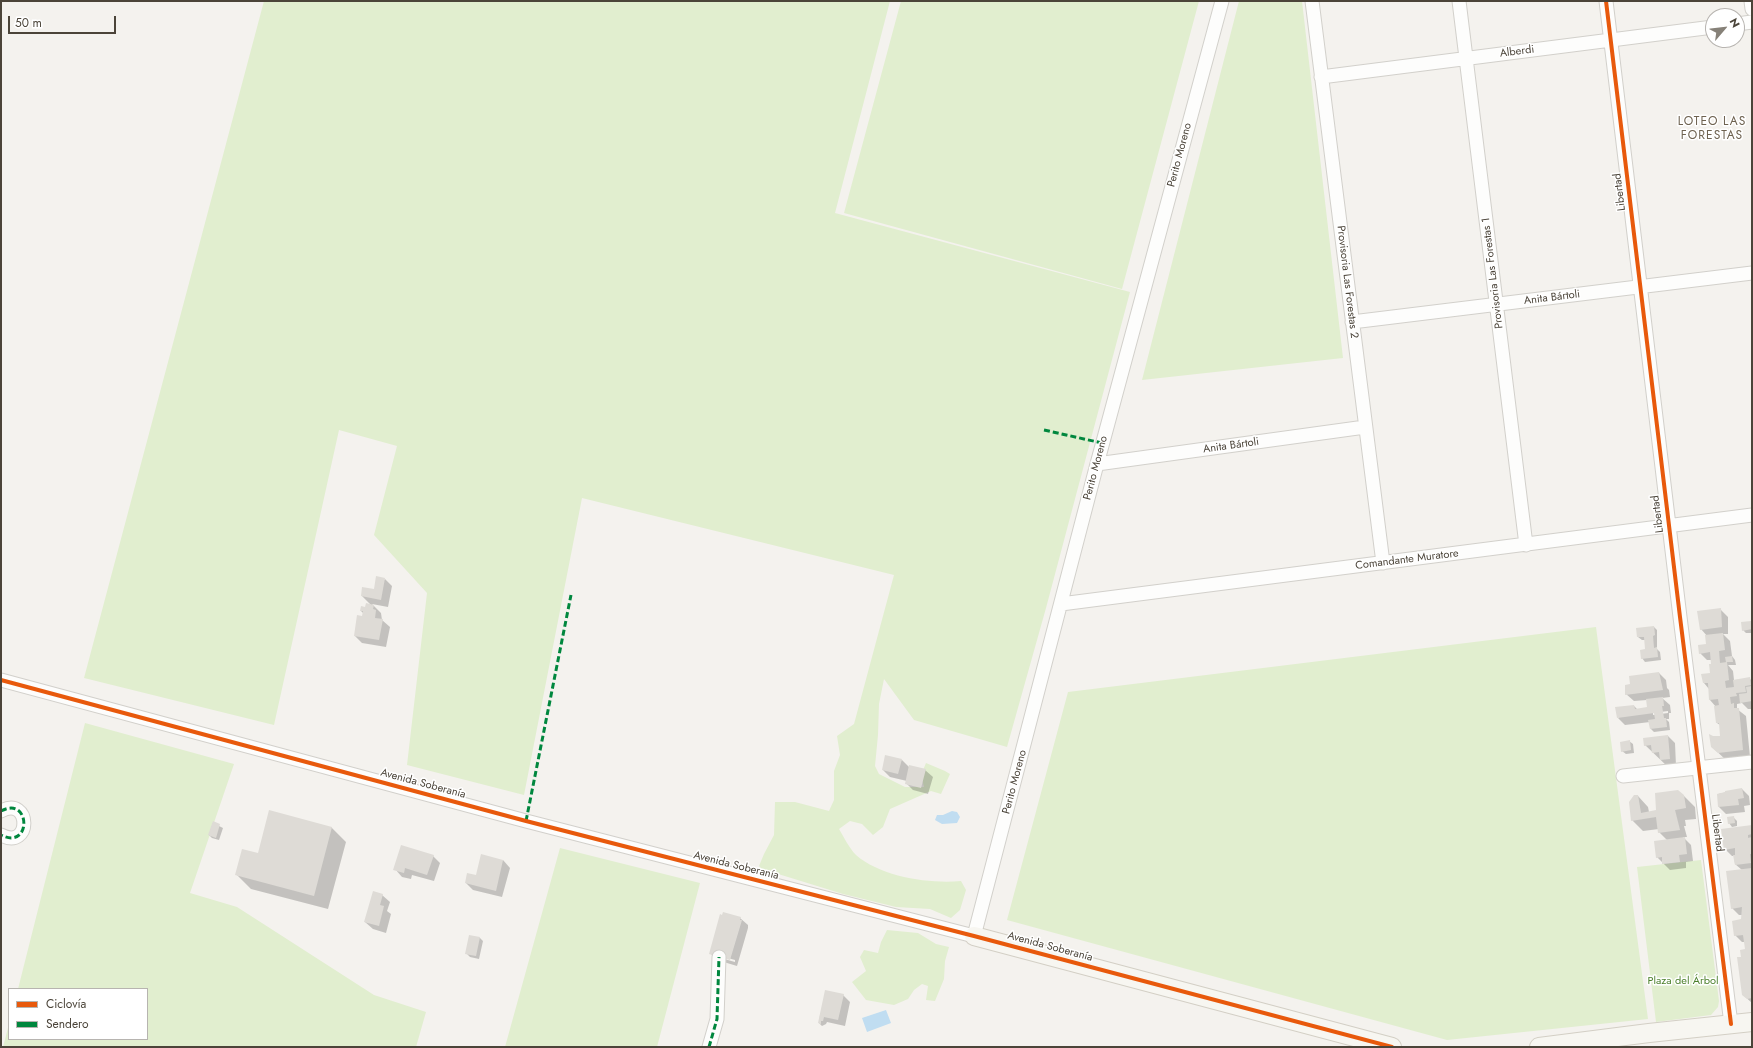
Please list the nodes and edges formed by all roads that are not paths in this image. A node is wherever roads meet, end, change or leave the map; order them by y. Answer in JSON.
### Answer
{"nodes":[{"id":1,"x":1222,"y":1,"type":"edge"},
{"id":2,"x":1312,"y":1,"type":"edge"},
{"id":3,"x":1459,"y":1,"type":"edge"},
{"id":4,"x":1606,"y":1,"type":"edge"},
{"id":5,"x":1751,"y":1,"type":"edge"},
{"id":6,"x":1752,"y":9,"type":"edge"},
{"id":7,"x":1705,"y":28,"type":"edge"},
{"id":8,"x":1611,"y":40,"type":"junction"},
{"id":9,"x":1466,"y":58,"type":"junction"},
{"id":10,"x":1321,"y":77,"type":"junction"},
{"id":11,"x":1752,"y":273,"type":"edge"},
{"id":12,"x":1640,"y":287,"type":"junction"},
{"id":13,"x":1497,"y":304,"type":"junction"},
{"id":14,"x":1352,"y":322,"type":"junction"},
{"id":15,"x":1365,"y":427,"type":"junction"},
{"id":16,"x":1097,"y":464,"type":"junction"},
{"id":17,"x":1752,"y":515,"type":"edge"},
{"id":18,"x":1669,"y":526,"type":"junction"},
{"id":19,"x":1526,"y":544,"type":"junction"},
{"id":20,"x":1383,"y":563,"type":"junction"},
{"id":21,"x":1061,"y":604,"type":"junction"},
{"id":22,"x":1,"y":680,"type":"edge"},
{"id":23,"x":1752,"y":762,"type":"edge"},
{"id":24,"x":1700,"y":768,"type":"junction"},
{"id":25,"x":1623,"y":776,"type":"dead end"},
{"id":26,"x":1,"y":811,"type":"edge"},
{"id":27,"x":1,"y":835,"type":"edge"},
{"id":28,"x":974,"y":936,"type":"junction"},
{"id":29,"x":719,"y":957,"type":"dead end"},
{"id":30,"x":1752,"y":1022,"type":"edge"},
{"id":31,"x":1731,"y":1024,"type":"junction"},
{"id":32,"x":709,"y":1047,"type":"edge"},
{"id":33,"x":1392,"y":1047,"type":"edge"},
{"id":34,"x":1539,"y":1047,"type":"edge"}],
"edges":[{"from":1,"to":16,"type":"street","name":"Perito Moreno"},
{"from":2,"to":10,"type":"street","name":"Provisoria Las Forestas 2"},
{"from":3,"to":9,"type":"street","name":"Provisoria Las Forestas 1"},
{"from":4,"to":8,"type":"street","name":"Libertad"},
{"from":5,"to":6,"type":"street"},
{"from":7,"to":8,"type":"street","name":"Alberdi"},
{"from":8,"to":9,"type":"street","name":"Alberdi"},
{"from":8,"to":12,"type":"street","name":"Libertad"},
{"from":9,"to":10,"type":"street","name":"Alberdi"},
{"from":9,"to":13,"type":"street","name":"Provisoria Las Forestas 1"},
{"from":10,"to":14,"type":"street","name":"Provisoria Las Forestas 2"},
{"from":11,"to":12,"type":"street","name":"Anita Bártoli"},
{"from":12,"to":13,"type":"street","name":"Anita Bártoli"},
{"from":12,"to":18,"type":"street","name":"Libertad"},
{"from":13,"to":14,"type":"street","name":"Anita Bártoli"},
{"from":13,"to":19,"type":"street","name":"Provisoria Las Forestas 1"},
{"from":14,"to":15,"type":"street","name":"Provisoria Las Forestas 2"},
{"from":15,"to":16,"type":"street","name":"Anita Bártoli"},
{"from":15,"to":20,"type":"street","name":"Provisoria Las Forestas 2"},
{"from":16,"to":21,"type":"street","name":"Perito Moreno"},
{"from":17,"to":18,"type":"street","name":"Comandante Muratore"},
{"from":18,"to":19,"type":"street","name":"Comandante Muratore"},
{"from":18,"to":24,"type":"street","name":"Libertad"},
{"from":19,"to":20,"type":"street","name":"Comandante Muratore"},
{"from":20,"to":21,"type":"street","name":"Comandante Muratore"},
{"from":21,"to":28,"type":"street","name":"Perito Moreno"},
{"from":22,"to":28,"type":"street","name":"Avenida Soberanía"},
{"from":23,"to":24,"type":"street"},
{"from":24,"to":25,"type":"street"},
{"from":24,"to":31,"type":"street","name":"Libertad"},
{"from":26,"to":27,"type":"street"},
{"from":28,"to":33,"type":"street","name":"Avenida Soberanía"},
{"from":29,"to":32,"type":"street"},
{"from":30,"to":31,"type":"street"},
{"from":31,"to":34,"type":"street"}]}
